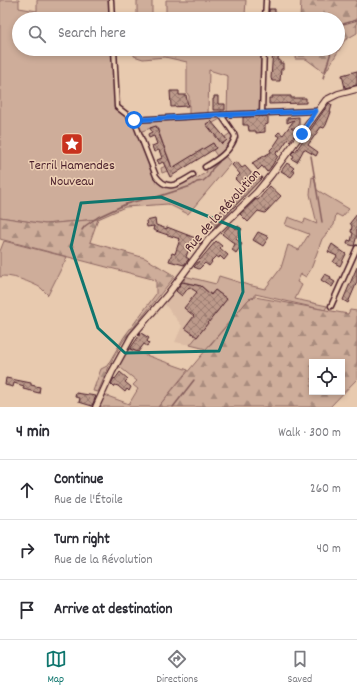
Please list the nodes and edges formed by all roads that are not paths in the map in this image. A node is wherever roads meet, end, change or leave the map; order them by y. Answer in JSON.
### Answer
{"nodes":[{"id":1,"x":111,"y":0,"type":"edge"},
{"id":2,"x":266,"y":0,"type":"edge"},
{"id":3,"x":112,"y":12,"type":"edge"},
{"id":4,"x":265,"y":12,"type":"edge"},
{"id":5,"x":114,"y":56,"type":"edge"},
{"id":6,"x":264,"y":56,"type":"edge"},
{"id":7,"x":357,"y":89,"type":"edge"},
{"id":8,"x":316,"y":111,"type":"junction"},
{"id":9,"x":262,"y":113,"type":"junction"},
{"id":10,"x":221,"y":115,"type":"junction"},
{"id":11,"x":134,"y":120,"type":"junction"},
{"id":12,"x":205,"y":167,"type":"dead end"},
{"id":13,"x":193,"y":175,"type":"dead end"},
{"id":14,"x":357,"y":248,"type":"edge"},
{"id":15,"x":331,"y":306,"type":"dead end"},
{"id":16,"x":96,"y":407,"type":"edge"}],
"edges":[{"from":1,"to":3,"type":"street"},
{"from":2,"to":4,"type":"street"},
{"from":5,"to":11,"type":"street"},
{"from":6,"to":9,"type":"street"},
{"from":7,"to":8,"type":"street","name":"Rue de la Révolution"},
{"from":8,"to":9,"type":"street"},
{"from":8,"to":16,"type":"street","name":"Rue de la Révolution"},
{"from":9,"to":10,"type":"street"},
{"from":10,"to":11,"type":"street"},
{"from":10,"to":12,"type":"street"},
{"from":11,"to":13,"type":"street"},
{"from":14,"to":15,"type":"street"}]}
